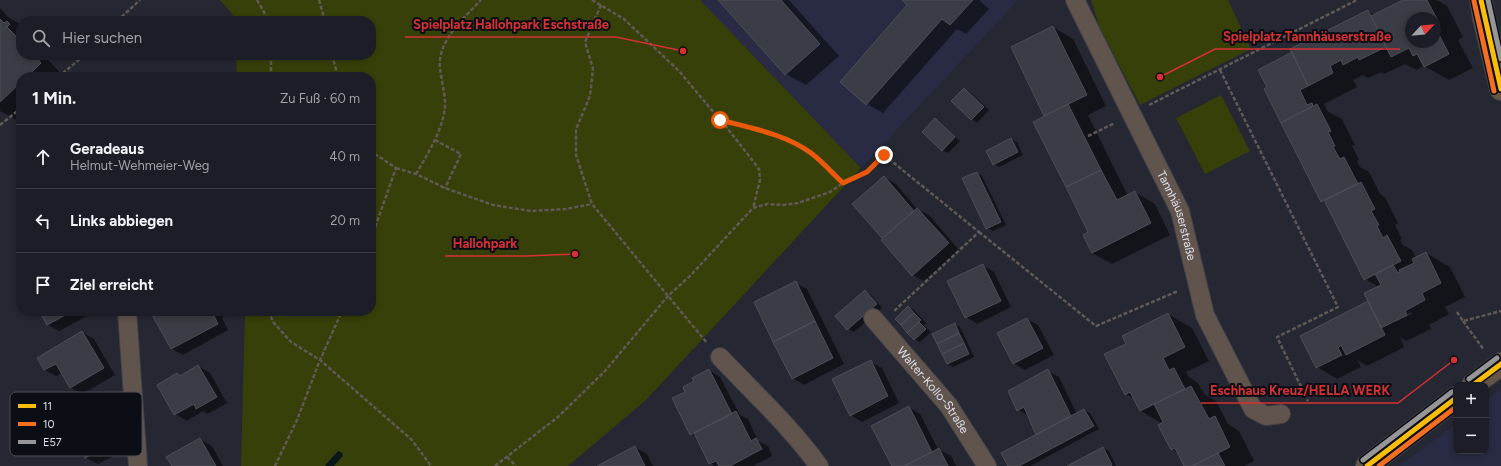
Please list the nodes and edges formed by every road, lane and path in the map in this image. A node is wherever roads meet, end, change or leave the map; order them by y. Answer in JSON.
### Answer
{"nodes":[{"id":1,"x":140,"y":0,"type":"edge"},
{"id":2,"x":257,"y":0,"type":"edge"},
{"id":3,"x":319,"y":0,"type":"edge"},
{"id":4,"x":481,"y":0,"type":"edge"},
{"id":5,"x":592,"y":0,"type":"edge"},
{"id":6,"x":1075,"y":0,"type":"edge"},
{"id":7,"x":1357,"y":0,"type":"edge"},
{"id":8,"x":1481,"y":0,"type":"edge"},
{"id":9,"x":601,"y":5,"type":"junction"},
{"id":10,"x":122,"y":16,"type":"edge"},
{"id":11,"x":265,"y":16,"type":"edge"},
{"id":12,"x":324,"y":16,"type":"edge"},
{"id":13,"x":79,"y":60,"type":"edge"},
{"id":14,"x":271,"y":60,"type":"edge"},
{"id":15,"x":333,"y":60,"type":"edge"},
{"id":16,"x":1220,"y":70,"type":"junction"},
{"id":17,"x":64,"y":72,"type":"edge"},
{"id":18,"x":271,"y":72,"type":"edge"},
{"id":19,"x":337,"y":72,"type":"edge"},
{"id":20,"x":1501,"y":89,"type":"edge"},
{"id":21,"x":16,"y":112,"type":"edge"},
{"id":22,"x":1132,"y":114,"type":"junction"},
{"id":23,"x":720,"y":120,"type":"junction"},
{"id":24,"x":0,"y":125,"type":"edge"},
{"id":25,"x":1088,"y":136,"type":"dead end"},
{"id":26,"x":435,"y":140,"type":"junction"},
{"id":27,"x":889,"y":150,"type":"dead end"},
{"id":28,"x":376,"y":155,"type":"edge"},
{"id":29,"x":884,"y":155,"type":"junction"},
{"id":30,"x":396,"y":168,"type":"junction"},
{"id":31,"x":416,"y":174,"type":"junction"},
{"id":32,"x":843,"y":183,"type":"junction"},
{"id":33,"x":445,"y":188,"type":"junction"},
{"id":34,"x":592,"y":204,"type":"junction"},
{"id":35,"x":753,"y":208,"type":"junction"},
{"id":36,"x":376,"y":225,"type":"edge"},
{"id":37,"x":979,"y":232,"type":"junction"},
{"id":38,"x":1198,"y":283,"type":"junction"},
{"id":39,"x":668,"y":296,"type":"junction"},
{"id":40,"x":1501,"y":311,"type":"edge"},
{"id":41,"x":1457,"y":312,"type":"dead end"},
{"id":42,"x":126,"y":316,"type":"edge"},
{"id":43,"x":270,"y":316,"type":"edge"},
{"id":44,"x":340,"y":316,"type":"edge"},
{"id":45,"x":876,"y":321,"type":"joint"},
{"id":46,"x":1463,"y":321,"type":"junction"},
{"id":47,"x":1475,"y":338,"type":"dead end"},
{"id":48,"x":720,"y":357,"type":"joint"},
{"id":49,"x":320,"y":360,"type":"junction"},
{"id":50,"x":1501,"y":364,"type":"edge"},
{"id":51,"x":1477,"y":382,"type":"edge"},
{"id":52,"x":132,"y":392,"type":"edge"},
{"id":53,"x":1453,"y":400,"type":"edge"},
{"id":54,"x":1308,"y":401,"type":"dead end"},
{"id":55,"x":1281,"y":414,"type":"dead end"},
{"id":56,"x":137,"y":456,"type":"edge"},
{"id":57,"x":507,"y":456,"type":"junction"},
{"id":58,"x":138,"y":466,"type":"edge"},
{"id":59,"x":275,"y":466,"type":"edge"},
{"id":60,"x":431,"y":466,"type":"edge"},
{"id":61,"x":495,"y":466,"type":"edge"},
{"id":62,"x":516,"y":466,"type":"edge"},
{"id":63,"x":819,"y":466,"type":"edge"},
{"id":64,"x":987,"y":466,"type":"edge"},
{"id":65,"x":1367,"y":466,"type":"edge"}],
"edges":[{"from":1,"to":10,"type":"path"},
{"from":2,"to":11,"type":"path"},
{"from":3,"to":12,"type":"path"},
{"from":4,"to":26,"type":"path"},
{"from":5,"to":9,"type":"path"},
{"from":6,"to":22,"type":"street","name":"Tannhäuserstraße"},
{"from":7,"to":16,"type":"path"},
{"from":8,"to":20,"type":"main road"},
{"from":9,"to":23,"type":"path"},
{"from":9,"to":34,"type":"path"},
{"from":13,"to":17,"type":"path"},
{"from":14,"to":18,"type":"path"},
{"from":15,"to":19,"type":"path"},
{"from":16,"to":22,"type":"path"},
{"from":16,"to":54,"type":"path"},
{"from":21,"to":24,"type":"path"},
{"from":22,"to":25,"type":"path"},
{"from":22,"to":38,"type":"street","name":"Tannhäuserstraße"},
{"from":23,"to":32,"type":"path"},
{"from":23,"to":35,"type":"path"},
{"from":26,"to":31,"type":"path"},
{"from":26,"to":33,"type":"path"},
{"from":27,"to":29,"type":"path"},
{"from":28,"to":30,"type":"path"},
{"from":29,"to":32,"type":"path"},
{"from":29,"to":37,"type":"path"},
{"from":30,"to":31,"type":"path"},
{"from":30,"to":36,"type":"path"},
{"from":31,"to":33,"type":"path"},
{"from":32,"to":35,"type":"path"},
{"from":33,"to":34,"type":"path"},
{"from":34,"to":39,"type":"path"},
{"from":35,"to":39,"type":"path"},
{"from":37,"to":38,"type":"path"},
{"from":37,"to":45,"type":"path"},
{"from":38,"to":55,"type":"street","name":"Tannhäuserstraße"},
{"from":39,"to":48,"type":"path"},
{"from":39,"to":57,"type":"path"},
{"from":40,"to":46,"type":"path"},
{"from":41,"to":46,"type":"path"},
{"from":42,"to":52,"type":"street"},
{"from":43,"to":49,"type":"path"},
{"from":44,"to":49,"type":"path"},
{"from":45,"to":64,"type":"street","name":"Walter-Kollo-Straße"},
{"from":46,"to":47,"type":"path"},
{"from":48,"to":63,"type":"street"},
{"from":49,"to":59,"type":"path"},
{"from":49,"to":60,"type":"path"},
{"from":50,"to":51,"type":"main road"},
{"from":53,"to":65,"type":"main road"},
{"from":56,"to":58,"type":"street"},
{"from":57,"to":61,"type":"path"},
{"from":57,"to":62,"type":"path"}]}
